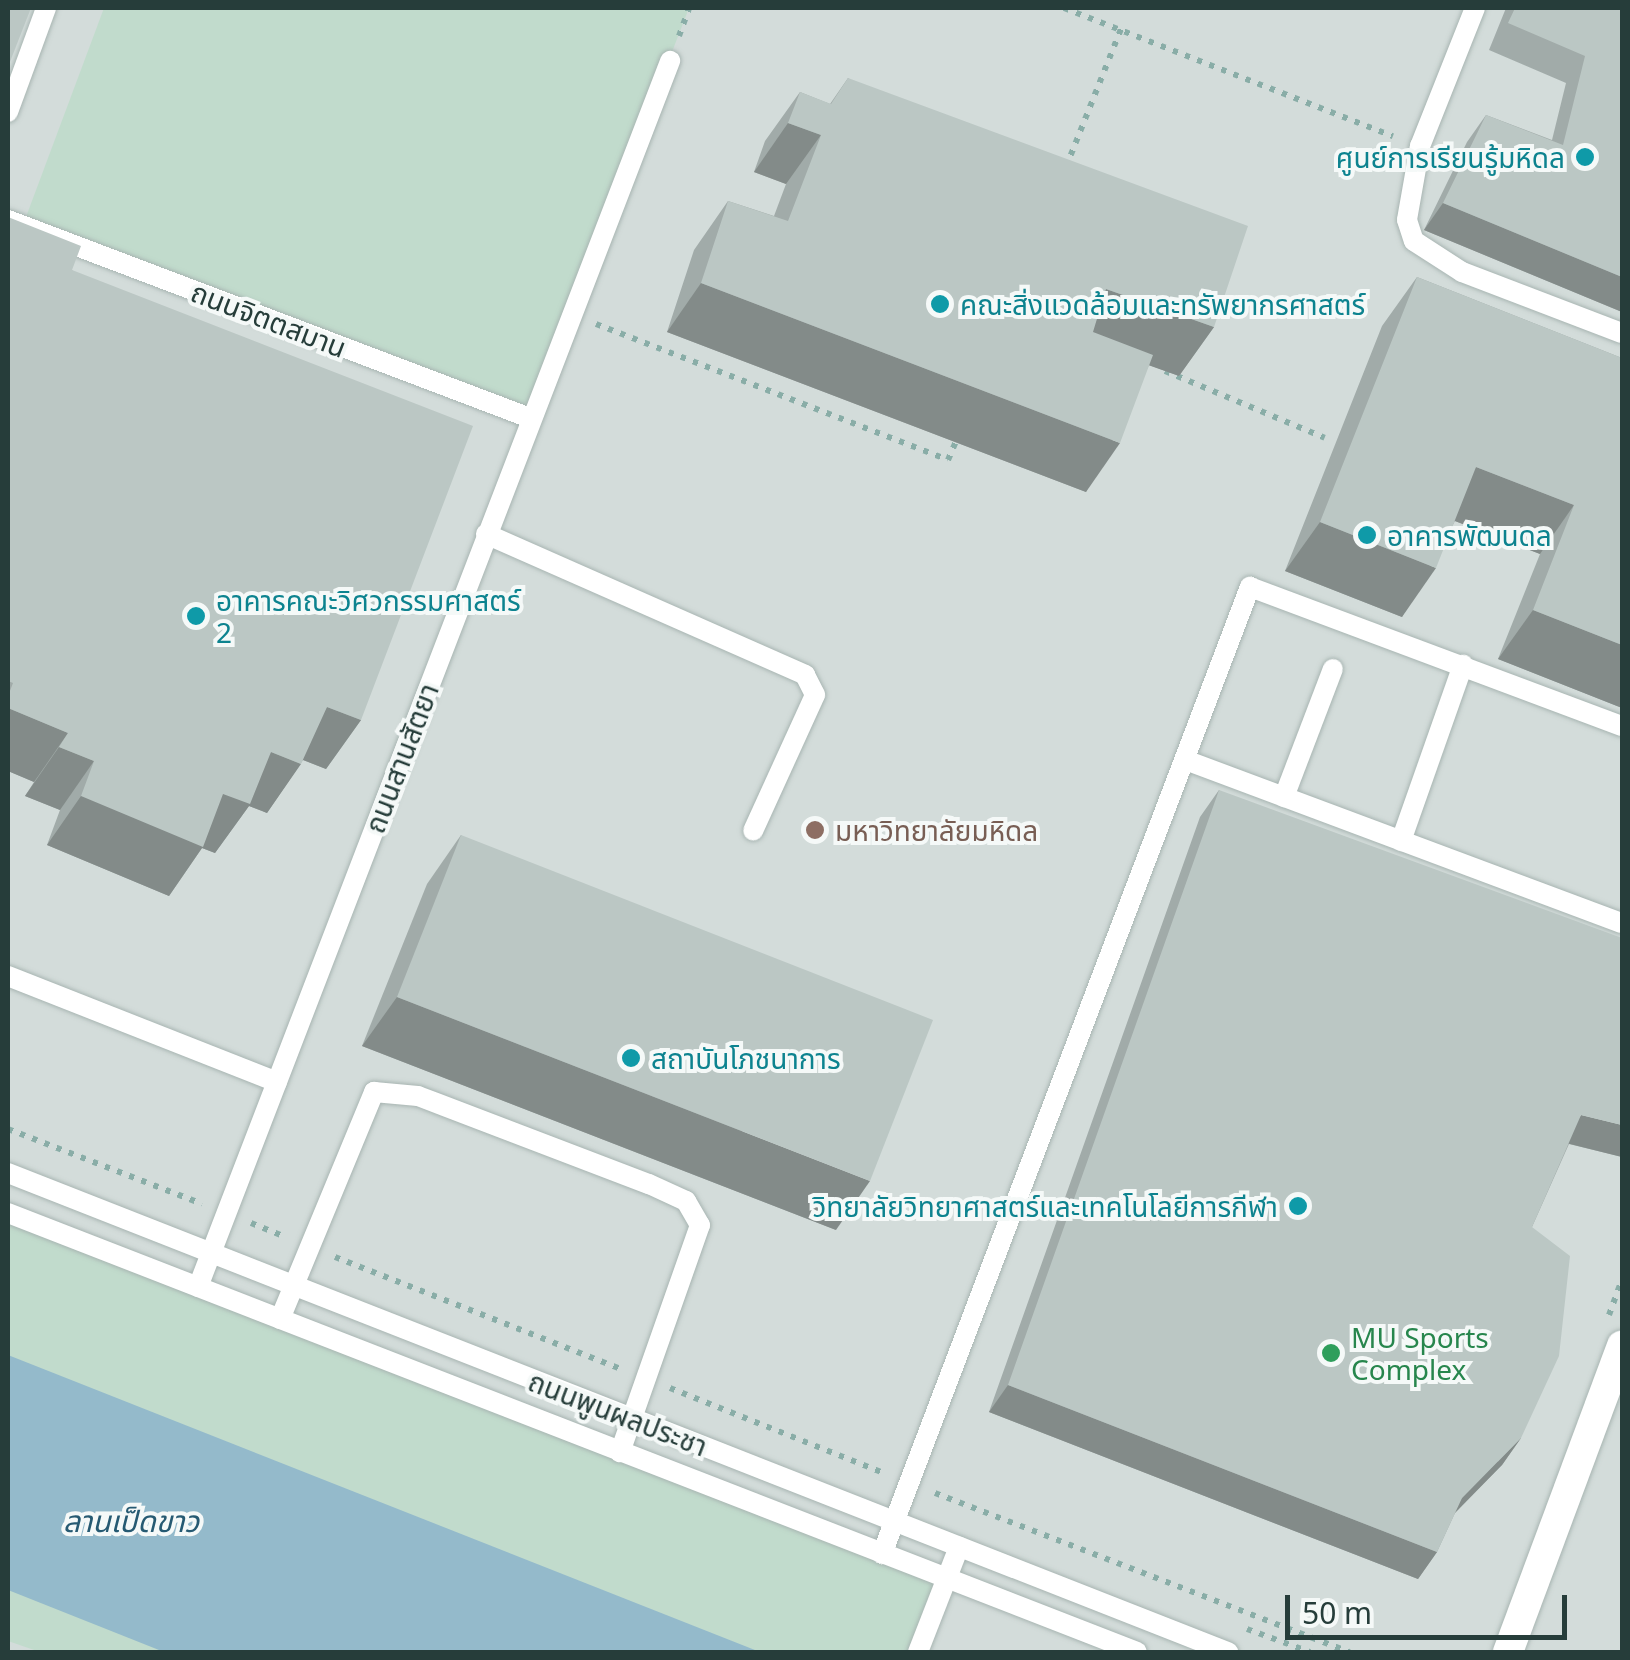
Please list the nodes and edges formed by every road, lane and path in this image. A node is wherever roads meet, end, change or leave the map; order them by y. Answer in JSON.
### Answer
{"nodes":[{"id":1,"x":46,"y":8,"type":"edge"},
{"id":2,"x":1064,"y":8,"type":"edge"},
{"id":3,"x":1475,"y":8,"type":"edge"},
{"id":4,"x":1121,"y":29,"type":"junction"},
{"id":5,"x":670,"y":61,"type":"dead end"},
{"id":6,"x":8,"y":112,"type":"edge"},
{"id":7,"x":1420,"y":146,"type":"junction"},
{"id":8,"x":1062,"y":177,"type":"edge"},
{"id":9,"x":8,"y":220,"type":"edge"},
{"id":10,"x":569,"y":314,"type":"junction"},
{"id":11,"x":1622,"y":333,"type":"edge"},
{"id":12,"x":1150,"y":364,"type":"edge"},
{"id":13,"x":530,"y":418,"type":"junction"},
{"id":14,"x":962,"y":426,"type":"edge"},
{"id":15,"x":1325,"y":438,"type":"dead end"},
{"id":16,"x":486,"y":534,"type":"junction"},
{"id":17,"x":1463,"y":665,"type":"junction"},
{"id":18,"x":1333,"y":670,"type":"dead end"},
{"id":19,"x":1622,"y":726,"type":"edge"},
{"id":20,"x":1188,"y":761,"type":"junction"},
{"id":21,"x":1284,"y":797,"type":"junction"},
{"id":22,"x":753,"y":831,"type":"dead end"},
{"id":23,"x":1401,"y":840,"type":"junction"},
{"id":24,"x":1622,"y":922,"type":"edge"},
{"id":25,"x":8,"y":976,"type":"edge"},
{"id":26,"x":276,"y":1082,"type":"junction"},
{"id":27,"x":8,"y":1129,"type":"edge"},
{"id":28,"x":8,"y":1173,"type":"edge"},
{"id":29,"x":8,"y":1213,"type":"edge"},
{"id":30,"x":226,"y":1214,"type":"junction"},
{"id":31,"x":307,"y":1246,"type":"junction"},
{"id":32,"x":211,"y":1253,"type":"junction"},
{"id":33,"x":293,"y":1285,"type":"junction"},
{"id":34,"x":198,"y":1287,"type":"junction"},
{"id":35,"x":280,"y":1320,"type":"junction"},
{"id":36,"x":1622,"y":1346,"type":"edge"},
{"id":37,"x":648,"y":1380,"type":"junction"},
{"id":38,"x":633,"y":1419,"type":"junction"},
{"id":39,"x":620,"y":1452,"type":"junction"},
{"id":40,"x":907,"y":1482,"type":"junction"},
{"id":41,"x":893,"y":1521,"type":"junction"},
{"id":42,"x":959,"y":1547,"type":"junction"},
{"id":43,"x":882,"y":1554,"type":"junction"},
{"id":44,"x":946,"y":1578,"type":"junction"},
{"id":45,"x":918,"y":1652,"type":"edge"},
{"id":46,"x":1137,"y":1652,"type":"edge"},
{"id":47,"x":1228,"y":1652,"type":"edge"},
{"id":48,"x":1350,"y":1652,"type":"edge"},
{"id":49,"x":1508,"y":1652,"type":"edge"}],
"edges":[{"from":1,"to":6,"type":"lane"},
{"from":2,"to":4,"type":"path"},
{"from":3,"to":7,"type":"lane"},
{"from":4,"to":7,"type":"path"},
{"from":4,"to":8,"type":"path"},
{"from":5,"to":10,"type":"lane","name":"ถนนสานสัตยา"},
{"from":7,"to":11,"type":"lane"},
{"from":9,"to":13,"type":"lane","name":"ถนนจิตตสมาน"},
{"from":10,"to":13,"type":"lane","name":"ถนนสานสัตยา"},
{"from":10,"to":14,"type":"path"},
{"from":12,"to":15,"type":"path"},
{"from":13,"to":16,"type":"lane","name":"ถนนสานสัตยา"},
{"from":16,"to":22,"type":"lane"},
{"from":16,"to":26,"type":"lane","name":"ถนนสานสัตยา"},
{"from":17,"to":19,"type":"lane"},
{"from":17,"to":20,"type":"lane"},
{"from":17,"to":23,"type":"lane"},
{"from":18,"to":21,"type":"lane"},
{"from":20,"to":21,"type":"lane"},
{"from":20,"to":40,"type":"lane"},
{"from":21,"to":23,"type":"lane"},
{"from":23,"to":24,"type":"lane"},
{"from":25,"to":26,"type":"lane"},
{"from":26,"to":30,"type":"lane","name":"ถนนสานสัตยา"},
{"from":27,"to":30,"type":"path"},
{"from":28,"to":32,"type":"lane","name":"ถนนพูนผลประชา"},
{"from":29,"to":34,"type":"lane","name":"ถนนพูนผลประชา"},
{"from":30,"to":31,"type":"path"},
{"from":30,"to":32,"type":"lane","name":"ถนนสานสัตยา"},
{"from":31,"to":33,"type":"lane"},
{"from":31,"to":37,"type":"path"},
{"from":31,"to":37,"type":"lane"},
{"from":32,"to":33,"type":"lane","name":"ถนนพูนผลประชา"},
{"from":32,"to":34,"type":"lane","name":"ถนนสานสัตยา"},
{"from":33,"to":35,"type":"lane"},
{"from":33,"to":38,"type":"lane","name":"ถนนพูนผลประชา"},
{"from":34,"to":35,"type":"lane","name":"ถนนพูนผลประชา"},
{"from":35,"to":39,"type":"lane","name":"ถนนพูนผลประชา"},
{"from":36,"to":49,"type":"street"},
{"from":37,"to":38,"type":"lane"},
{"from":37,"to":40,"type":"path"},
{"from":38,"to":39,"type":"lane"},
{"from":38,"to":41,"type":"lane","name":"ถนนพูนผลประชา"},
{"from":39,"to":43,"type":"lane","name":"ถนนพูนผลประชา"},
{"from":40,"to":41,"type":"lane"},
{"from":40,"to":48,"type":"path"},
{"from":41,"to":42,"type":"lane","name":"ถนนพูนผลประชา"},
{"from":41,"to":43,"type":"lane"},
{"from":42,"to":44,"type":"lane"},
{"from":42,"to":47,"type":"lane","name":"ถนนพูนผลประชา"},
{"from":43,"to":44,"type":"lane","name":"ถนนพูนผลประชา"},
{"from":44,"to":45,"type":"lane"},
{"from":44,"to":46,"type":"lane","name":"ถนนพูนผลประชา"}]}
